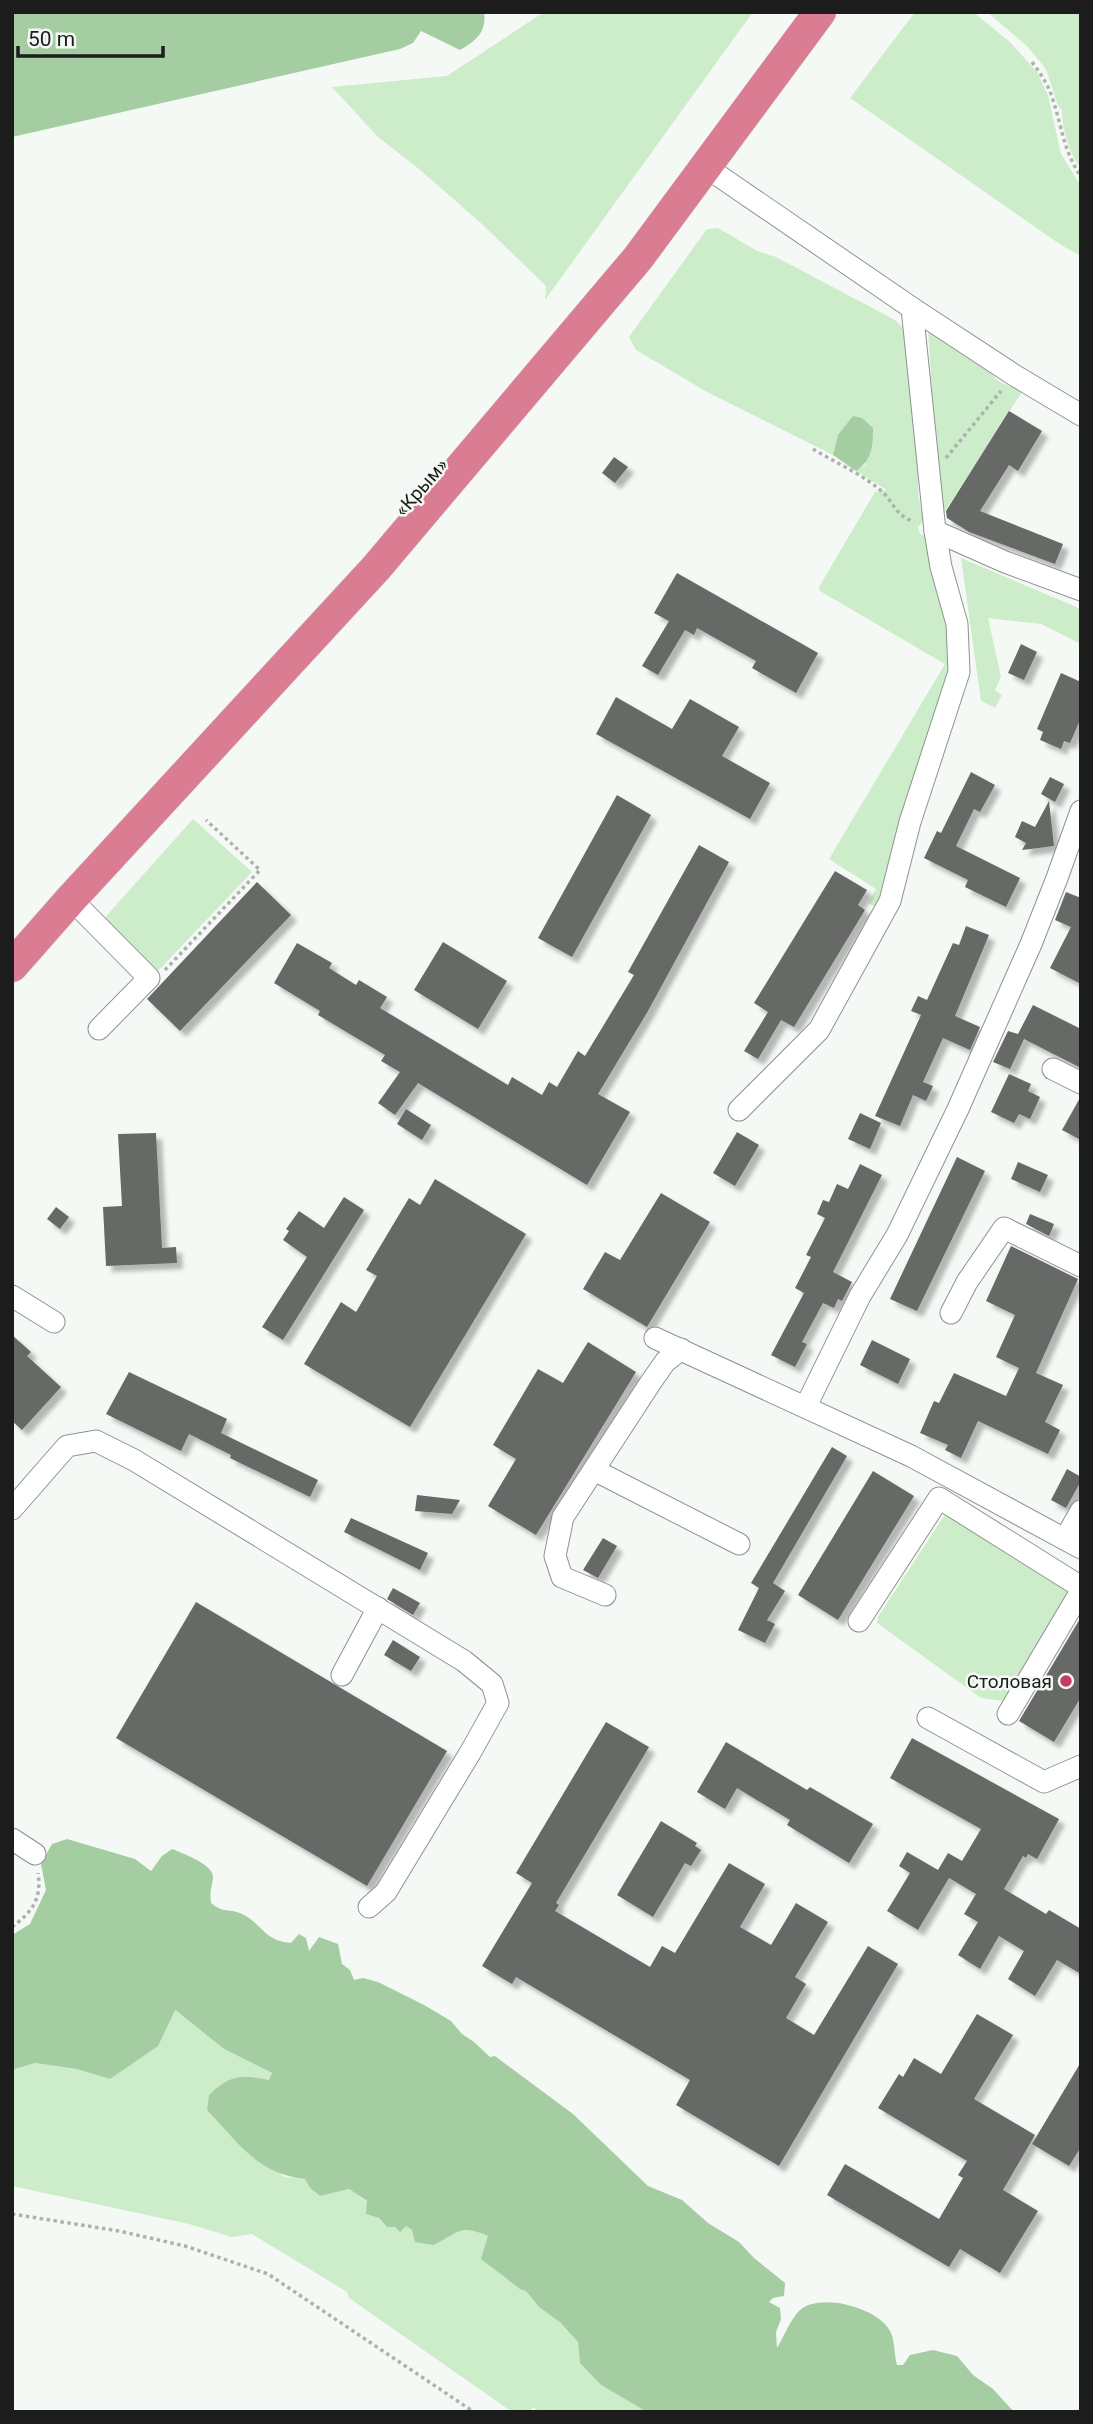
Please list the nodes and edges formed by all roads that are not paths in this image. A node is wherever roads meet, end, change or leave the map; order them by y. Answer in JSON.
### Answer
{"nodes":[{"id":1,"x":809,"y":12,"type":"edge"},
{"id":2,"x":820,"y":12,"type":"edge"},
{"id":3,"x":706,"y":167,"type":"junction"},
{"id":4,"x":912,"y":308,"type":"junction"},
{"id":5,"x":1081,"y":415,"type":"edge"},
{"id":6,"x":935,"y":531,"type":"junction"},
{"id":7,"x":1081,"y":590,"type":"edge"},
{"id":8,"x":1081,"y":811,"type":"edge"},
{"id":9,"x":71,"y":899,"type":"junction"},
{"id":10,"x":12,"y":944,"type":"edge"},
{"id":11,"x":12,"y":967,"type":"edge"},
{"id":12,"x":99,"y":1029,"type":"dead end"},
{"id":13,"x":1053,"y":1069,"type":"dead end"},
{"id":14,"x":1081,"y":1083,"type":"edge"},
{"id":15,"x":738,"y":1110,"type":"dead end"},
{"id":16,"x":1081,"y":1266,"type":"edge"},
{"id":17,"x":12,"y":1296,"type":"edge"},
{"id":18,"x":951,"y":1312,"type":"dead end"},
{"id":19,"x":54,"y":1322,"type":"dead end"},
{"id":20,"x":655,"y":1338,"type":"dead end"},
{"id":21,"x":681,"y":1349,"type":"junction"},
{"id":22,"x":806,"y":1406,"type":"junction"},
{"id":23,"x":594,"y":1469,"type":"junction"},
{"id":24,"x":12,"y":1509,"type":"edge"},
{"id":25,"x":1081,"y":1511,"type":"edge"},
{"id":26,"x":1073,"y":1543,"type":"edge"},
{"id":27,"x":739,"y":1544,"type":"dead end"},
{"id":28,"x":1081,"y":1589,"type":"edge"},
{"id":29,"x":605,"y":1595,"type":"dead end"},
{"id":30,"x":378,"y":1608,"type":"junction"},
{"id":31,"x":859,"y":1620,"type":"dead end"},
{"id":32,"x":342,"y":1675,"type":"dead end"},
{"id":33,"x":1008,"y":1714,"type":"dead end"},
{"id":34,"x":928,"y":1718,"type":"dead end"},
{"id":35,"x":1081,"y":1766,"type":"edge"},
{"id":36,"x":12,"y":1839,"type":"edge"},
{"id":37,"x":35,"y":1854,"type":"road end"},
{"id":38,"x":369,"y":1907,"type":"dead end"}],
"edges":[{"from":1,"to":10,"type":"highway","name":"«Крым»"},
{"from":2,"to":3,"type":"highway"},
{"from":3,"to":4,"type":"street"},
{"from":3,"to":9,"type":"highway"},
{"from":4,"to":5,"type":"street"},
{"from":4,"to":6,"type":"street"},
{"from":6,"to":7,"type":"street"},
{"from":6,"to":15,"type":"street"},
{"from":8,"to":22,"type":"street"},
{"from":9,"to":11,"type":"highway"},
{"from":9,"to":12,"type":"street"},
{"from":13,"to":14,"type":"street"},
{"from":16,"to":18,"type":"street"},
{"from":17,"to":19,"type":"street"},
{"from":20,"to":21,"type":"street"},
{"from":21,"to":22,"type":"street"},
{"from":21,"to":23,"type":"street"},
{"from":22,"to":26,"type":"street"},
{"from":23,"to":27,"type":"street"},
{"from":23,"to":29,"type":"street"},
{"from":24,"to":30,"type":"street"},
{"from":25,"to":26,"type":"street"},
{"from":28,"to":31,"type":"street"},
{"from":28,"to":33,"type":"street"},
{"from":30,"to":32,"type":"street"},
{"from":30,"to":38,"type":"street"},
{"from":34,"to":35,"type":"street"},
{"from":36,"to":37,"type":"street"}]}
